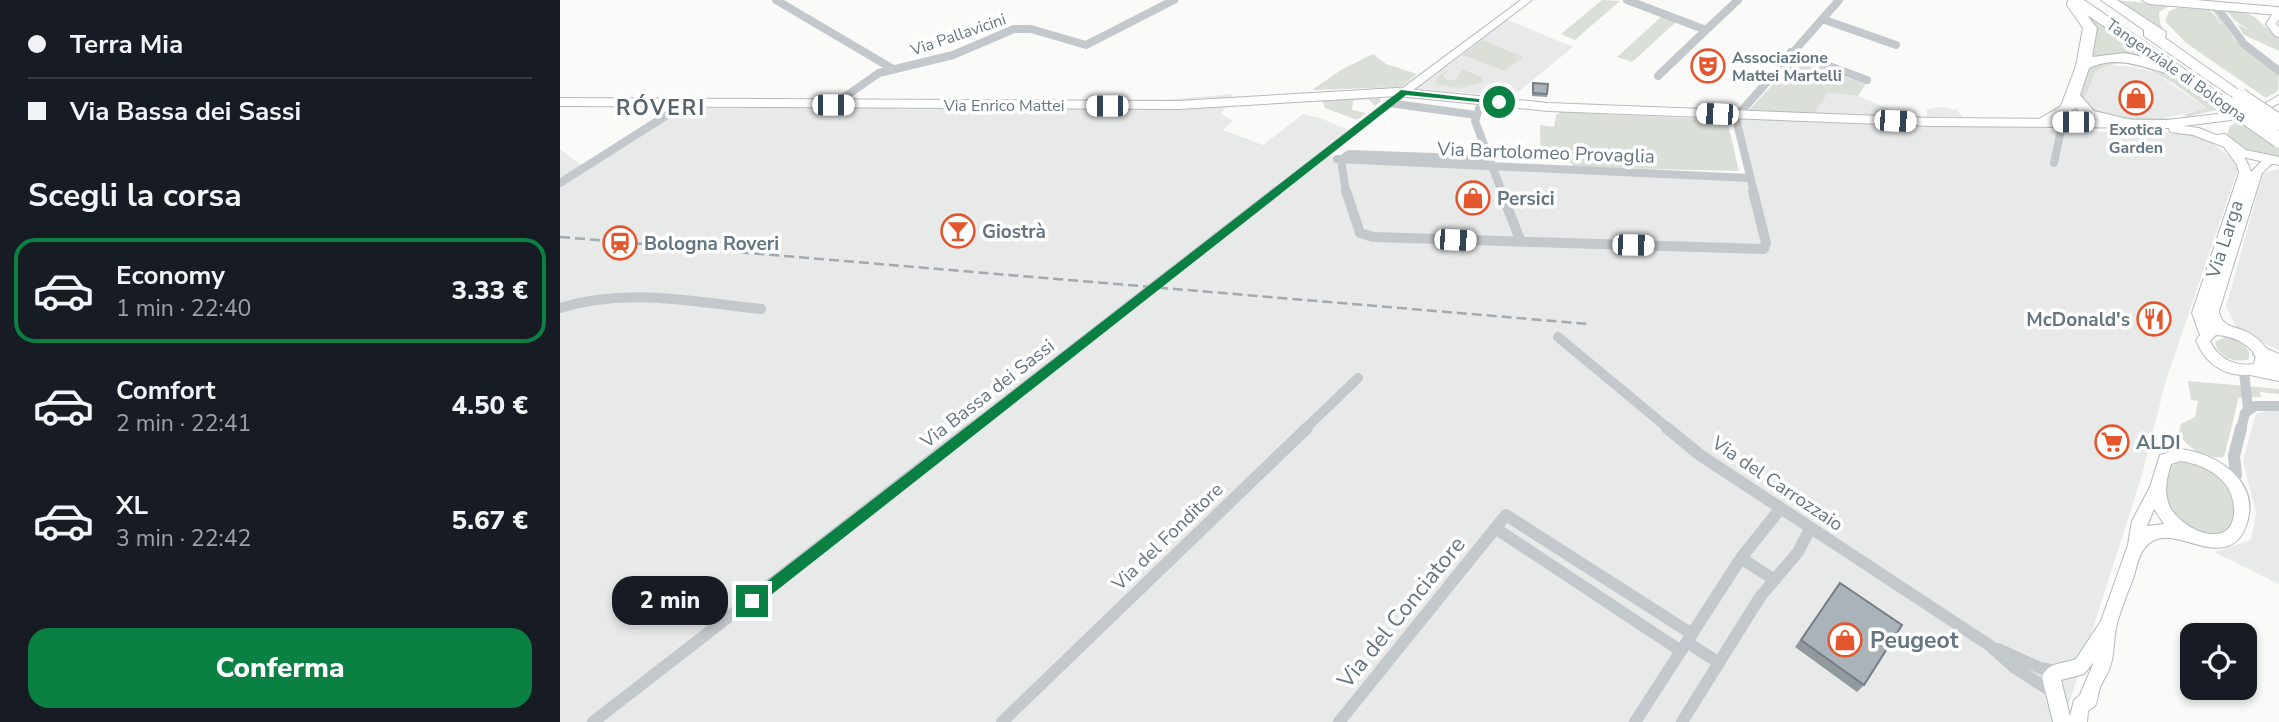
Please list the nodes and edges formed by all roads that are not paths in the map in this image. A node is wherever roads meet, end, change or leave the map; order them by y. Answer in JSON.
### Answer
{"nodes":[{"id":1,"x":776,"y":0,"type":"edge"},
{"id":2,"x":1174,"y":0,"type":"edge"},
{"id":3,"x":1527,"y":0,"type":"edge"},
{"id":4,"x":1627,"y":0,"type":"edge"},
{"id":5,"x":1738,"y":0,"type":"edge"},
{"id":6,"x":1839,"y":0,"type":"edge"},
{"id":7,"x":2067,"y":0,"type":"edge"},
{"id":8,"x":2075,"y":0,"type":"edge"},
{"id":9,"x":2085,"y":0,"type":"edge"},
{"id":10,"x":2098,"y":0,"type":"edge"},
{"id":11,"x":2108,"y":0,"type":"edge"},
{"id":12,"x":2149,"y":0,"type":"edge"},
{"id":13,"x":2181,"y":5,"type":"junction"},
{"id":14,"x":2216,"y":5,"type":"edge"},
{"id":15,"x":1822,"y":19,"type":"junction"},
{"id":16,"x":2277,"y":20,"type":"edge"},
{"id":17,"x":1706,"y":30,"type":"junction"},
{"id":18,"x":1896,"y":45,"type":"dead end"},
{"id":19,"x":1791,"y":52,"type":"junction"},
{"id":20,"x":2255,"y":53,"type":"junction"},
{"id":21,"x":2279,"y":62,"type":"edge"},
{"id":22,"x":2084,"y":66,"type":"junction"},
{"id":23,"x":2207,"y":66,"type":"junction"},
{"id":24,"x":893,"y":69,"type":"junction"},
{"id":25,"x":2279,"y":71,"type":"edge"},
{"id":26,"x":1658,"y":76,"type":"dead end"},
{"id":27,"x":1867,"y":80,"type":"dead end"},
{"id":28,"x":1404,"y":92,"type":"junction"},
{"id":29,"x":2074,"y":97,"type":"junction"},
{"id":30,"x":2233,"y":98,"type":"junction"},
{"id":31,"x":2279,"y":98,"type":"edge"},
{"id":32,"x":1482,"y":100,"type":"junction"},
{"id":33,"x":560,"y":102,"type":"edge"},
{"id":34,"x":686,"y":103,"type":"junction"},
{"id":35,"x":1389,"y":103,"type":"junction"},
{"id":36,"x":833,"y":105,"type":"junction"},
{"id":37,"x":2256,"y":111,"type":"junction"},
{"id":38,"x":2279,"y":113,"type":"edge"},
{"id":39,"x":1476,"y":115,"type":"junction"},
{"id":40,"x":1736,"y":115,"type":"junction"},
{"id":41,"x":2235,"y":117,"type":"junction"},
{"id":42,"x":1969,"y":122,"type":"junction"},
{"id":43,"x":2044,"y":122,"type":"junction"},
{"id":44,"x":2279,"y":122,"type":"edge"},
{"id":45,"x":2127,"y":123,"type":"junction"},
{"id":46,"x":2062,"y":126,"type":"junction"},
{"id":47,"x":2279,"y":132,"type":"edge"},
{"id":48,"x":2279,"y":140,"type":"edge"},
{"id":49,"x":2228,"y":145,"type":"junction"},
{"id":50,"x":1325,"y":154,"type":"junction"},
{"id":51,"x":1341,"y":160,"type":"junction"},
{"id":52,"x":2275,"y":161,"type":"edge"},
{"id":53,"x":1491,"y":163,"type":"junction"},
{"id":54,"x":2054,"y":163,"type":"dead end"},
{"id":55,"x":1750,"y":178,"type":"junction"},
{"id":56,"x":560,"y":183,"type":"edge"},
{"id":57,"x":1521,"y":242,"type":"junction"},
{"id":58,"x":560,"y":308,"type":"edge"},
{"id":59,"x":761,"y":309,"type":"dead end"},
{"id":60,"x":2223,"y":330,"type":"junction"},
{"id":61,"x":2206,"y":334,"type":"junction"},
{"id":62,"x":1558,"y":337,"type":"dead end"},
{"id":63,"x":2261,"y":364,"type":"edge"},
{"id":64,"x":2279,"y":373,"type":"edge"},
{"id":65,"x":1358,"y":378,"type":"dead end"},
{"id":66,"x":2279,"y":406,"type":"edge"},
{"id":67,"x":2248,"y":410,"type":"junction"},
{"id":68,"x":2234,"y":456,"type":"junction"},
{"id":69,"x":2213,"y":464,"type":"junction"},
{"id":70,"x":2232,"y":480,"type":"junction"},
{"id":71,"x":2155,"y":492,"type":"junction"},
{"id":72,"x":1780,"y":509,"type":"junction"},
{"id":73,"x":1495,"y":528,"type":"junction"},
{"id":74,"x":1810,"y":529,"type":"junction"},
{"id":75,"x":2182,"y":530,"type":"junction"},
{"id":76,"x":2136,"y":545,"type":"junction"},
{"id":77,"x":1741,"y":558,"type":"junction"},
{"id":78,"x":1601,"y":576,"type":"junction"},
{"id":79,"x":1773,"y":579,"type":"junction"},
{"id":80,"x":1590,"y":592,"type":"junction"},
{"id":81,"x":2108,"y":625,"type":"junction"},
{"id":82,"x":1687,"y":642,"type":"junction"},
{"id":83,"x":1989,"y":645,"type":"junction"},
{"id":84,"x":1719,"y":663,"type":"junction"},
{"id":85,"x":2062,"y":671,"type":"junction"},
{"id":86,"x":2054,"y":693,"type":"junction"},
{"id":87,"x":2082,"y":707,"type":"edge"},
{"id":88,"x":593,"y":722,"type":"edge"},
{"id":89,"x":1002,"y":722,"type":"edge"},
{"id":90,"x":1339,"y":722,"type":"edge"},
{"id":91,"x":1635,"y":722,"type":"edge"},
{"id":92,"x":1682,"y":722,"type":"edge"},
{"id":93,"x":2062,"y":722,"type":"edge"}],
"edges":[{"from":1,"to":24,"type":"street"},
{"from":2,"to":24,"type":"street","name":"Via Pallavicini"},
{"from":3,"to":28,"type":"main road"},
{"from":4,"to":17,"type":"street"},
{"from":5,"to":17,"type":"street"},
{"from":6,"to":15,"type":"street"},
{"from":7,"to":22,"type":"highway"},
{"from":8,"to":30,"type":"highway","name":"Tangenziale di Bologna"},
{"from":9,"to":30,"type":"highway"},
{"from":10,"to":30,"type":"highway"},
{"from":11,"to":23,"type":"highway","name":"Tangenziale di Bologna"},
{"from":12,"to":13,"type":"highway"},
{"from":13,"to":16,"type":"highway"},
{"from":13,"to":23,"type":"highway"},
{"from":14,"to":20,"type":"street"},
{"from":15,"to":18,"type":"street"},
{"from":15,"to":19,"type":"street"},
{"from":17,"to":26,"type":"street"},
{"from":19,"to":27,"type":"street"},
{"from":19,"to":40,"type":"street"},
{"from":20,"to":21,"type":"street"},
{"from":20,"to":25,"type":"street"},
{"from":22,"to":29,"type":"highway"},
{"from":22,"to":30,"type":"highway"},
{"from":23,"to":30,"type":"highway","name":"Tangenziale di Bologna"},
{"from":24,"to":36,"type":"street","name":"Via Pallavicini"},
{"from":28,"to":32,"type":"main road","name":"Via Enrico Mattei"},
{"from":28,"to":35,"type":"street","name":"Via Bassa dei Sassi"},
{"from":28,"to":36,"type":"main road","name":"Via Enrico Mattei"},
{"from":29,"to":43,"type":"highway"},
{"from":29,"to":45,"type":"highway"},
{"from":30,"to":38,"type":"highway","name":"Tangenziale di Bologna"},
{"from":30,"to":44,"type":"highway","bridge":true},
{"from":30,"to":47,"type":"highway"},
{"from":30,"to":48,"type":"highway","name":"Tangenziale di Bologna","bridge":true},
{"from":31,"to":37,"type":"main road"},
{"from":32,"to":39,"type":"street"},
{"from":32,"to":40,"type":"main road","name":"Via Enrico Mattei"},
{"from":33,"to":34,"type":"main road","name":"Via Enrico Mattei"},
{"from":34,"to":36,"type":"main road","name":"Via Enrico Mattei"},
{"from":34,"to":56,"type":"street"},
{"from":35,"to":39,"type":"street"},
{"from":35,"to":50,"type":"street","name":"Via Bassa dei Sassi"},
{"from":37,"to":38,"type":"main road","name":"Via Enrico Mattei"},
{"from":37,"to":41,"type":"main road","name":"Via Enrico Mattei"},
{"from":39,"to":53,"type":"street"},
{"from":40,"to":42,"type":"main road","name":"Via Enrico Mattei"},
{"from":40,"to":55,"type":"street"},
{"from":41,"to":45,"type":"main road","name":"Via Enrico Mattei"},
{"from":41,"to":49,"type":"main road"},
{"from":42,"to":43,"type":"main road","name":"Via Enrico Mattei"},
{"from":42,"to":46,"type":"main road","name":"Via Enrico Mattei"},
{"from":43,"to":45,"type":"main road","name":"Via Enrico Mattei"},
{"from":46,"to":49,"type":"main road","name":"Via Enrico Mattei"},
{"from":46,"to":54,"type":"street"},
{"from":49,"to":52,"type":"main road","name":"Via Enrico Mattei"},
{"from":49,"to":61,"type":"main road","name":"Via Larga"},
{"from":50,"to":51,"type":"street","name":"Via Bartolomeo Provaglia"},
{"from":50,"to":88,"type":"street","name":"Via Bassa dei Sassi"},
{"from":51,"to":53,"type":"street","name":"Via Bartolomeo Provaglia"},
{"from":51,"to":57,"type":"street"},
{"from":52,"to":60,"type":"main road","name":"Via Larga"},
{"from":53,"to":55,"type":"street","name":"Via Bartolomeo Provaglia"},
{"from":53,"to":57,"type":"street"},
{"from":55,"to":57,"type":"street"},
{"from":58,"to":59,"type":"street"},
{"from":60,"to":61,"type":"main road"},
{"from":60,"to":63,"type":"main road"},
{"from":61,"to":63,"type":"main road"},
{"from":62,"to":72,"type":"street","name":"Via del Carrozzaio"},
{"from":63,"to":64,"type":"highway"},
{"from":63,"to":67,"type":"street"},
{"from":65,"to":89,"type":"street","name":"Via del Fonditore"},
{"from":66,"to":67,"type":"street"},
{"from":67,"to":68,"type":"street"},
{"from":68,"to":69,"type":"street"},
{"from":68,"to":70,"type":"street"},
{"from":69,"to":70,"type":"main road"},
{"from":69,"to":71,"type":"main road"},
{"from":70,"to":75,"type":"main road"},
{"from":71,"to":75,"type":"main road"},
{"from":71,"to":76,"type":"main road"},
{"from":72,"to":74,"type":"street","name":"Via del Carrozzaio"},
{"from":72,"to":77,"type":"street"},
{"from":73,"to":78,"type":"street"},
{"from":73,"to":80,"type":"street"},
{"from":73,"to":90,"type":"street","name":"Via del Conciatore"},
{"from":74,"to":79,"type":"street"},
{"from":74,"to":83,"type":"street","name":"Via del Carrozzaio"},
{"from":75,"to":76,"type":"main road"},
{"from":76,"to":81,"type":"main road"},
{"from":77,"to":79,"type":"street"},
{"from":77,"to":82,"type":"street"},
{"from":78,"to":80,"type":"street"},
{"from":78,"to":82,"type":"street"},
{"from":79,"to":84,"type":"street"},
{"from":80,"to":82,"type":"street"},
{"from":81,"to":85,"type":"main road"},
{"from":81,"to":87,"type":"main road"},
{"from":82,"to":84,"type":"street"},
{"from":82,"to":91,"type":"street"},
{"from":83,"to":85,"type":"street","name":"Via del Carrozzaio"},
{"from":83,"to":86,"type":"street","name":"Via del Carrozzaio"},
{"from":84,"to":92,"type":"street"},
{"from":85,"to":86,"type":"main road"},
{"from":85,"to":87,"type":"main road"},
{"from":86,"to":87,"type":"main road"},
{"from":86,"to":93,"type":"main road"}]}
